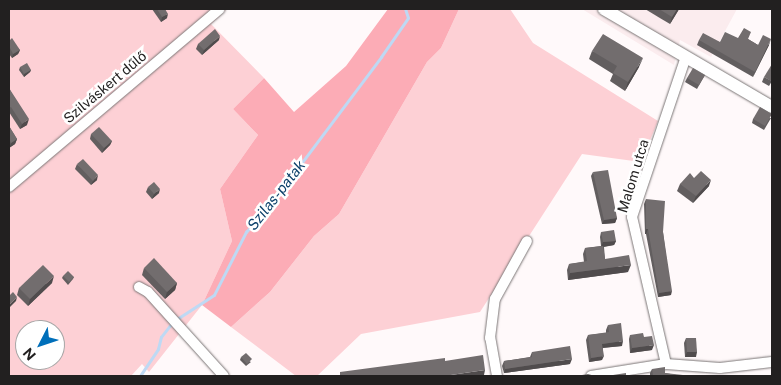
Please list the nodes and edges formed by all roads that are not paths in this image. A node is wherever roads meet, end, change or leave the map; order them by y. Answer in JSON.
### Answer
{"nodes":[{"id":1,"x":220,"y":9,"type":"edge"},
{"id":2,"x":604,"y":9,"type":"edge"},
{"id":3,"x":686,"y":57,"type":"junction"},
{"id":4,"x":772,"y":107,"type":"edge"},
{"id":5,"x":9,"y":187,"type":"edge"},
{"id":6,"x":527,"y":241,"type":"dead end"},
{"id":7,"x":139,"y":287,"type":"dead end"},
{"id":8,"x":772,"y":362,"type":"edge"},
{"id":9,"x":666,"y":364,"type":"junction"},
{"id":10,"x":740,"y":372,"type":"edge"},
{"id":11,"x":224,"y":376,"type":"edge"},
{"id":12,"x":497,"y":376,"type":"edge"},
{"id":13,"x":591,"y":376,"type":"edge"}],
"edges":[{"from":1,"to":5,"type":"street","name":"Szilváskert dűlő"},
{"from":2,"to":3,"type":"main road"},
{"from":3,"to":4,"type":"main road"},
{"from":3,"to":9,"type":"street","name":"Malom utca"},
{"from":6,"to":12,"type":"street"},
{"from":7,"to":11,"type":"street"},
{"from":8,"to":10,"type":"street"},
{"from":9,"to":10,"type":"street"},
{"from":9,"to":13,"type":"street"}]}
